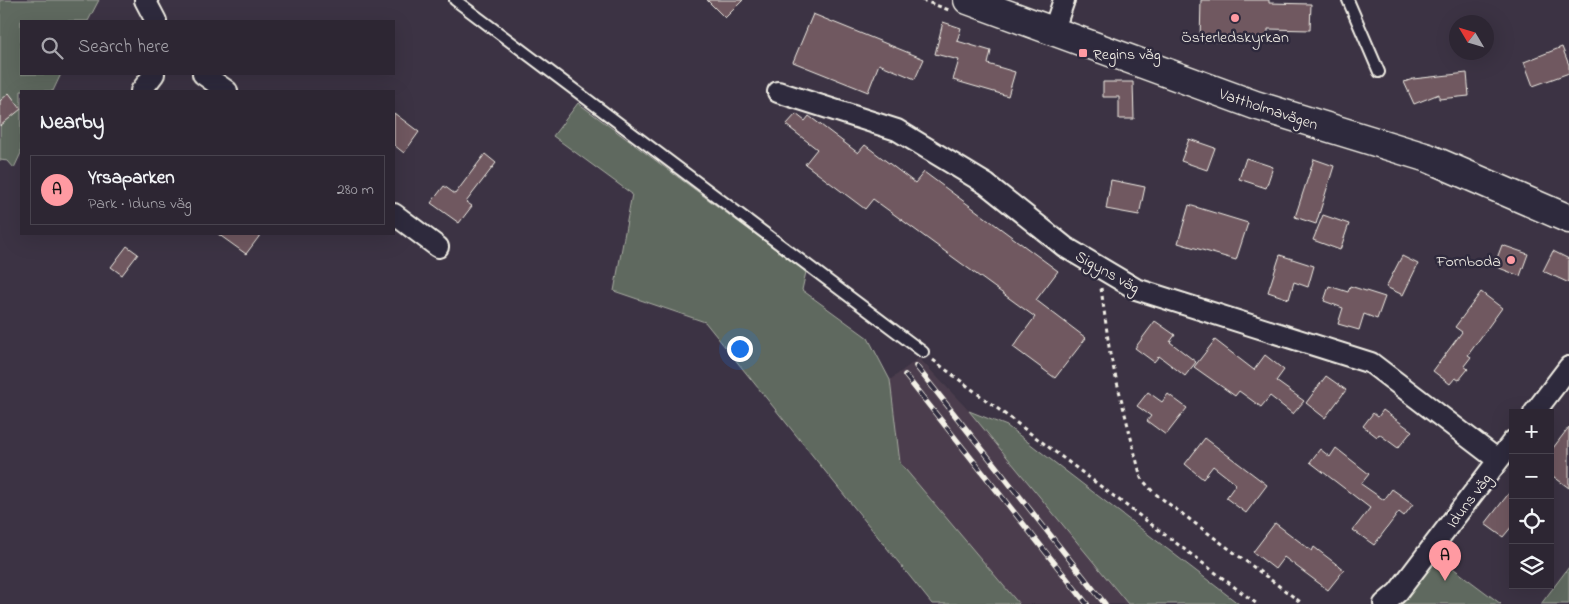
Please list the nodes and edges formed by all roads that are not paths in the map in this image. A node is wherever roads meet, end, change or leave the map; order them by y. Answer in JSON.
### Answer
{"nodes":[{"id":1,"x":145,"y":0,"type":"edge"},
{"id":2,"x":454,"y":0,"type":"edge"},
{"id":3,"x":968,"y":0,"type":"edge"},
{"id":4,"x":1064,"y":0,"type":"edge"},
{"id":5,"x":1348,"y":0,"type":"edge"},
{"id":6,"x":155,"y":20,"type":"edge"},
{"id":7,"x":1053,"y":32,"type":"junction"},
{"id":8,"x":1379,"y":72,"type":"dead end"},
{"id":9,"x":153,"y":75,"type":"edge"},
{"id":10,"x":204,"y":75,"type":"edge"},
{"id":11,"x":142,"y":90,"type":"edge"},
{"id":12,"x":226,"y":90,"type":"edge"},
{"id":13,"x":778,"y":92,"type":"dead end"},
{"id":14,"x":395,"y":215,"type":"edge"},
{"id":15,"x":1569,"y":219,"type":"edge"},
{"id":16,"x":438,"y":248,"type":"dead end"},
{"id":17,"x":923,"y":352,"type":"road end"},
{"id":18,"x":1569,"y":367,"type":"edge"},
{"id":19,"x":1537,"y":409,"type":"edge"},
{"id":20,"x":1509,"y":446,"type":"edge"},
{"id":21,"x":1498,"y":460,"type":"junction"},
{"id":22,"x":1384,"y":604,"type":"edge"}],
"edges":[{"from":1,"to":6,"type":"street"},
{"from":2,"to":17,"type":"lane"},
{"from":3,"to":7,"type":"main road","name":"Vattholmavägen"},
{"from":4,"to":7,"type":"street"},
{"from":5,"to":8,"type":"lane"},
{"from":7,"to":15,"type":"main road","name":"Vattholmavägen"},
{"from":9,"to":11,"type":"street"},
{"from":10,"to":12,"type":"street"},
{"from":13,"to":21,"type":"street","name":"Sigyns väg"},
{"from":14,"to":16,"type":"street"},
{"from":18,"to":19,"type":"street"},
{"from":20,"to":21,"type":"street","name":"Iduns väg"},
{"from":21,"to":22,"type":"street","name":"Iduns väg"}]}
